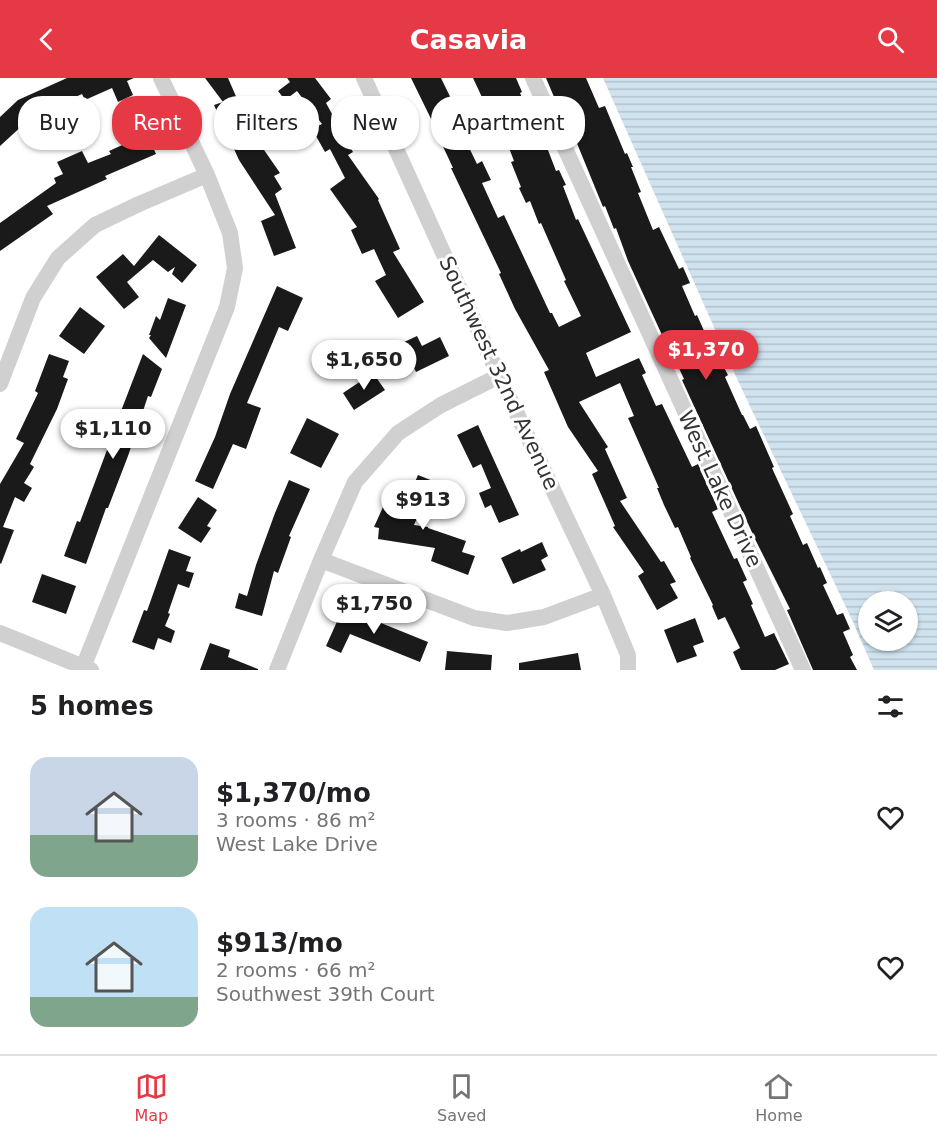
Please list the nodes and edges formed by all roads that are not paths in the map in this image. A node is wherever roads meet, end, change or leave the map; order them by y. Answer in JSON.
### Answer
{"nodes":[{"id":1,"x":161,"y":78,"type":"edge"},
{"id":2,"x":364,"y":78,"type":"edge"},
{"id":3,"x":533,"y":78,"type":"edge"},
{"id":4,"x":207,"y":175,"type":"junction"},
{"id":5,"x":499,"y":376,"type":"junction"},
{"id":6,"x":0,"y":384,"type":"edge"},
{"id":7,"x":321,"y":561,"type":"junction"},
{"id":8,"x":603,"y":596,"type":"junction"},
{"id":9,"x":0,"y":633,"type":"edge"},
{"id":10,"x":85,"y":669,"type":"edge"},
{"id":11,"x":277,"y":670,"type":"edge"},
{"id":12,"x":628,"y":670,"type":"edge"},
{"id":13,"x":803,"y":670,"type":"edge"}],
"edges":[{"from":1,"to":4,"type":"street"},
{"from":2,"to":5,"type":"street","name":"Southwest 32nd Avenue"},
{"from":3,"to":13,"type":"street","name":"West Lake Drive"},
{"from":4,"to":6,"type":"street"},
{"from":4,"to":10,"type":"street"},
{"from":5,"to":7,"type":"street"},
{"from":5,"to":8,"type":"street","name":"Southwest 32nd Avenue"},
{"from":7,"to":8,"type":"street"},
{"from":7,"to":11,"type":"street"},
{"from":8,"to":12,"type":"street","name":"Southwest 32nd Avenue"},
{"from":9,"to":10,"type":"street"}]}
